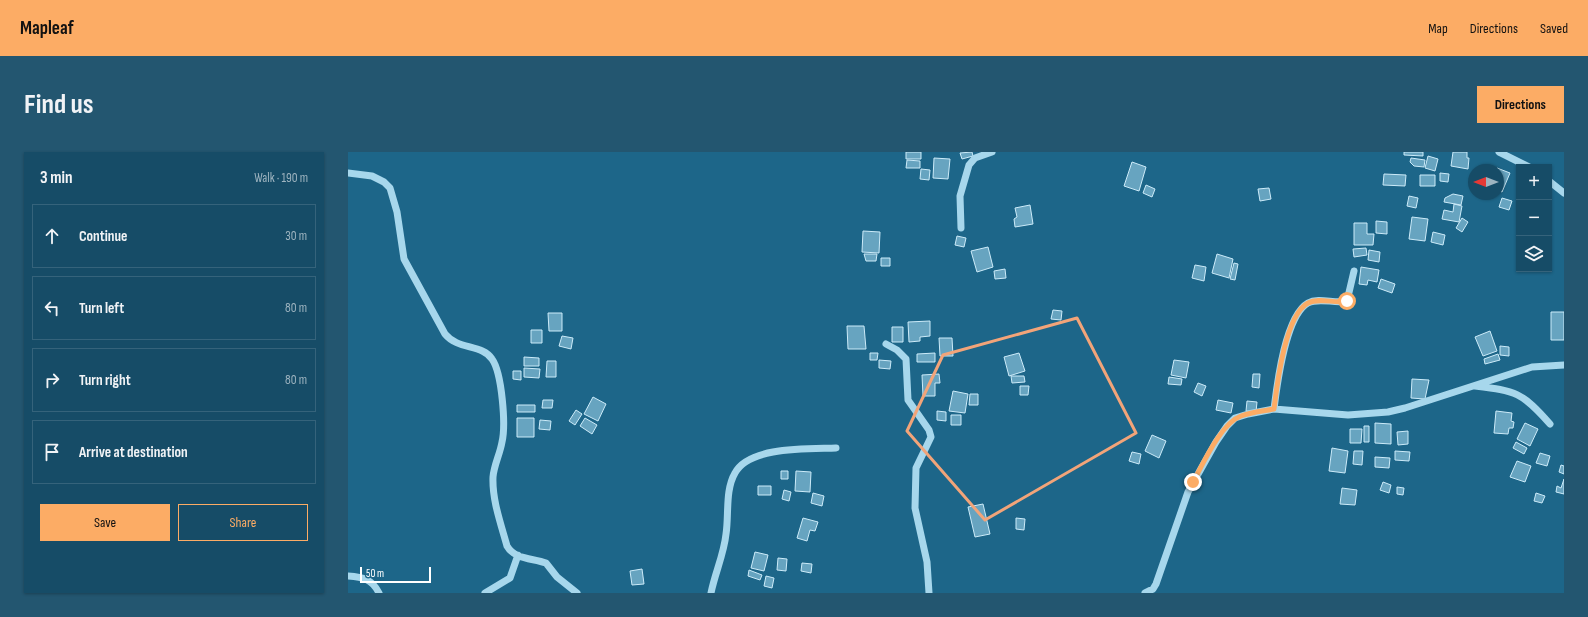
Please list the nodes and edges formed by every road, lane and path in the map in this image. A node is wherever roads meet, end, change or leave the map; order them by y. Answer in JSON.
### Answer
{"nodes":[{"id":1,"x":992,"y":152,"type":"edge"},
{"id":2,"x":1499,"y":152,"type":"edge"},
{"id":3,"x":1523,"y":164,"type":"edge"},
{"id":4,"x":348,"y":172,"type":"edge"},
{"id":5,"x":1552,"y":183,"type":"edge"},
{"id":6,"x":1564,"y":193,"type":"edge"},
{"id":7,"x":961,"y":228,"type":"dead end"},
{"id":8,"x":1354,"y":271,"type":"dead end"},
{"id":9,"x":886,"y":344,"type":"dead end"},
{"id":10,"x":1564,"y":365,"type":"edge"},
{"id":11,"x":1475,"y":386,"type":"junction"},
{"id":12,"x":1274,"y":409,"type":"junction"},
{"id":13,"x":1550,"y":424,"type":"dead end"},
{"id":14,"x":836,"y":448,"type":"dead end"},
{"id":15,"x":518,"y":555,"type":"junction"},
{"id":16,"x":348,"y":576,"type":"edge"},
{"id":17,"x":379,"y":593,"type":"edge"},
{"id":18,"x":485,"y":593,"type":"edge"},
{"id":19,"x":577,"y":593,"type":"edge"},
{"id":20,"x":711,"y":593,"type":"edge"},
{"id":21,"x":930,"y":593,"type":"edge"},
{"id":22,"x":1145,"y":593,"type":"edge"}],
"edges":[{"from":1,"to":7,"type":"street"},
{"from":2,"to":3,"type":"street"},
{"from":4,"to":15,"type":"street"},
{"from":5,"to":6,"type":"street"},
{"from":8,"to":12,"type":"street"},
{"from":9,"to":21,"type":"street"},
{"from":10,"to":11,"type":"street"},
{"from":11,"to":12,"type":"street"},
{"from":11,"to":13,"type":"street"},
{"from":12,"to":22,"type":"street"},
{"from":14,"to":20,"type":"street"},
{"from":15,"to":18,"type":"street"},
{"from":15,"to":19,"type":"street"},
{"from":16,"to":17,"type":"street"}]}
